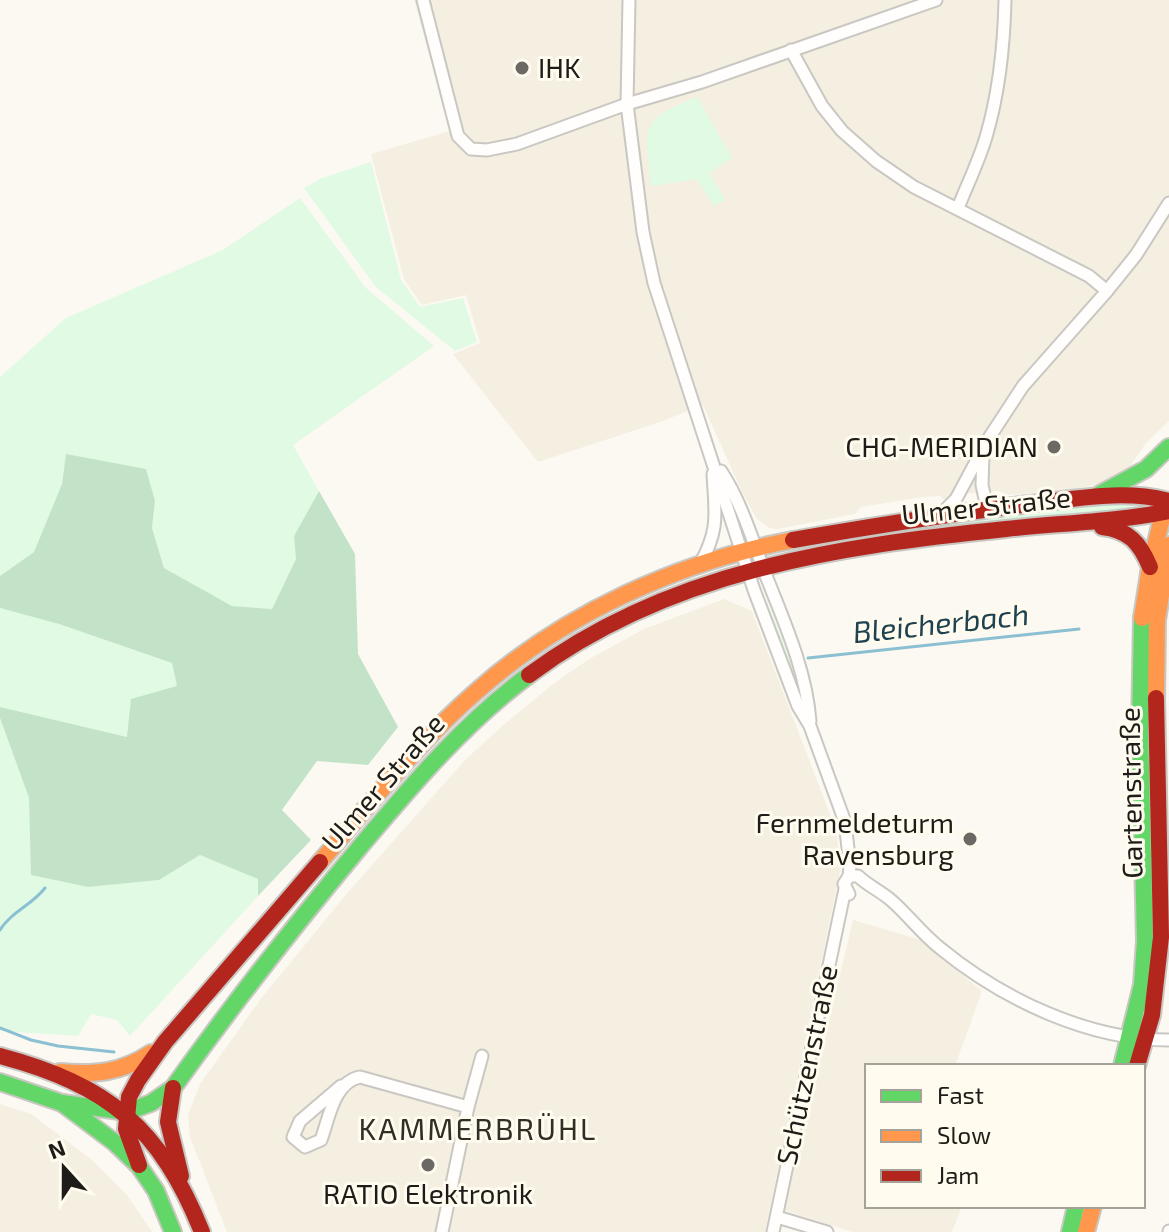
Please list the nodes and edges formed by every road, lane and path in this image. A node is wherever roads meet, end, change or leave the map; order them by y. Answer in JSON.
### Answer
{"nodes":[{"id":1,"x":423,"y":0,"type":"edge"},
{"id":2,"x":629,"y":0,"type":"edge"},
{"id":3,"x":936,"y":0,"type":"edge"},
{"id":4,"x":1005,"y":0,"type":"edge"},
{"id":5,"x":791,"y":50,"type":"junction"},
{"id":6,"x":627,"y":104,"type":"junction"},
{"id":7,"x":1169,"y":203,"type":"edge"},
{"id":8,"x":958,"y":208,"type":"junction"},
{"id":9,"x":1107,"y":291,"type":"junction"},
{"id":10,"x":1169,"y":447,"type":"edge"},
{"id":11,"x":984,"y":450,"type":"junction"},
{"id":12,"x":712,"y":457,"type":"junction"},
{"id":13,"x":1091,"y":498,"type":"junction"},
{"id":14,"x":1167,"y":503,"type":"edge"},
{"id":15,"x":987,"y":508,"type":"junction"},
{"id":16,"x":942,"y":513,"type":"junction"},
{"id":17,"x":1061,"y":523,"type":"junction"},
{"id":18,"x":1169,"y":545,"type":"edge"},
{"id":19,"x":748,"y":549,"type":"junction"},
{"id":20,"x":1148,"y":562,"type":"junction"},
{"id":21,"x":700,"y":564,"type":"junction"},
{"id":22,"x":755,"y":568,"type":"junction"},
{"id":23,"x":851,"y":872,"type":"junction"},
{"id":24,"x":867,"y":886,"type":"junction"},
{"id":25,"x":846,"y":894,"type":"junction"},
{"id":26,"x":1138,"y":1038,"type":"junction"},
{"id":27,"x":1169,"y":1040,"type":"edge"},
{"id":28,"x":165,"y":1042,"type":"junction"},
{"id":29,"x":0,"y":1056,"type":"edge"},
{"id":30,"x":482,"y":1056,"type":"dead end"},
{"id":31,"x":1123,"y":1064,"type":"edge"},
{"id":32,"x":1137,"y":1064,"type":"edge"},
{"id":33,"x":50,"y":1071,"type":"junction"},
{"id":34,"x":0,"y":1082,"type":"edge"},
{"id":35,"x":341,"y":1086,"type":"junction"},
{"id":36,"x":173,"y":1088,"type":"junction"},
{"id":37,"x":62,"y":1103,"type":"junction"},
{"id":38,"x":468,"y":1107,"type":"junction"},
{"id":39,"x":127,"y":1112,"type":"junction"},
{"id":40,"x":139,"y":1166,"type":"junction"},
{"id":41,"x":184,"y":1185,"type":"junction"},
{"id":42,"x":1076,"y":1208,"type":"edge"},
{"id":43,"x":1092,"y":1208,"type":"edge"},
{"id":44,"x":777,"y":1217,"type":"junction"},
{"id":45,"x":173,"y":1232,"type":"edge"},
{"id":46,"x":202,"y":1232,"type":"edge"},
{"id":47,"x":442,"y":1232,"type":"edge"},
{"id":48,"x":773,"y":1232,"type":"edge"},
{"id":49,"x":827,"y":1232,"type":"edge"},
{"id":50,"x":1070,"y":1232,"type":"edge"},
{"id":51,"x":1086,"y":1232,"type":"edge"}],
"edges":[{"from":1,"to":6,"type":"street"},
{"from":2,"to":6,"type":"street"},
{"from":3,"to":5,"type":"street"},
{"from":4,"to":8,"type":"street"},
{"from":5,"to":6,"type":"street"},
{"from":5,"to":8,"type":"street"},
{"from":6,"to":12,"type":"street"},
{"from":7,"to":9,"type":"street"},
{"from":8,"to":9,"type":"street"},
{"from":9,"to":11,"type":"street"},
{"from":10,"to":13,"type":"main road"},
{"from":11,"to":15,"type":"street"},
{"from":11,"to":16,"type":"street"},
{"from":12,"to":19,"type":"street"},
{"from":12,"to":21,"type":"street"},
{"from":13,"to":14,"type":"main road","name":"Ulmer Straße"},
{"from":13,"to":15,"type":"main road","name":"Ulmer Straße"},
{"from":14,"to":17,"type":"main road","name":"Ulmer Straße"},
{"from":14,"to":20,"type":"main road","name":"Gartenstraße"},
{"from":15,"to":16,"type":"main road","name":"Ulmer Straße"},
{"from":16,"to":19,"type":"main road","name":"Ulmer Straße"},
{"from":17,"to":20,"type":"main road"},
{"from":17,"to":22,"type":"main road","name":"Ulmer Straße"},
{"from":18,"to":26,"type":"main road","name":"Gartenstraße"},
{"from":19,"to":21,"type":"main road","name":"Ulmer Straße"},
{"from":19,"to":22,"type":"street"},
{"from":20,"to":26,"type":"main road","name":"Gartenstraße"},
{"from":21,"to":28,"type":"main road","name":"Ulmer Straße"},
{"from":22,"to":23,"type":"street"},
{"from":22,"to":36,"type":"main road","name":"Ulmer Straße"},
{"from":23,"to":24,"type":"street"},
{"from":23,"to":25,"type":"street","name":"Schützenstraße"},
{"from":24,"to":25,"type":"street"},
{"from":24,"to":26,"type":"street"},
{"from":25,"to":44,"type":"street","name":"Schützenstraße"},
{"from":26,"to":27,"type":"street"},
{"from":26,"to":31,"type":"main road","name":"Gartenstraße"},
{"from":26,"to":32,"type":"main road","name":"Gartenstraße"},
{"from":28,"to":33,"type":"main road"},
{"from":28,"to":39,"type":"main road","name":"Ulmer Straße"},
{"from":29,"to":33,"type":"main road"},
{"from":30,"to":38,"type":"street"},
{"from":33,"to":39,"type":"main road"},
{"from":34,"to":37,"type":"main road"},
{"from":35,"to":35,"type":"street"},
{"from":35,"to":38,"type":"street"},
{"from":36,"to":39,"type":"main road","name":"Ulmer Straße"},
{"from":36,"to":41,"type":"main road"},
{"from":37,"to":39,"type":"main road"},
{"from":37,"to":40,"type":"main road"},
{"from":38,"to":47,"type":"street"},
{"from":39,"to":40,"type":"main road"},
{"from":39,"to":41,"type":"main road"},
{"from":40,"to":45,"type":"main road"},
{"from":41,"to":46,"type":"main road"},
{"from":42,"to":50,"type":"main road"},
{"from":43,"to":51,"type":"main road"},
{"from":44,"to":48,"type":"street","name":"Schützenstraße"},
{"from":44,"to":49,"type":"street"}]}
